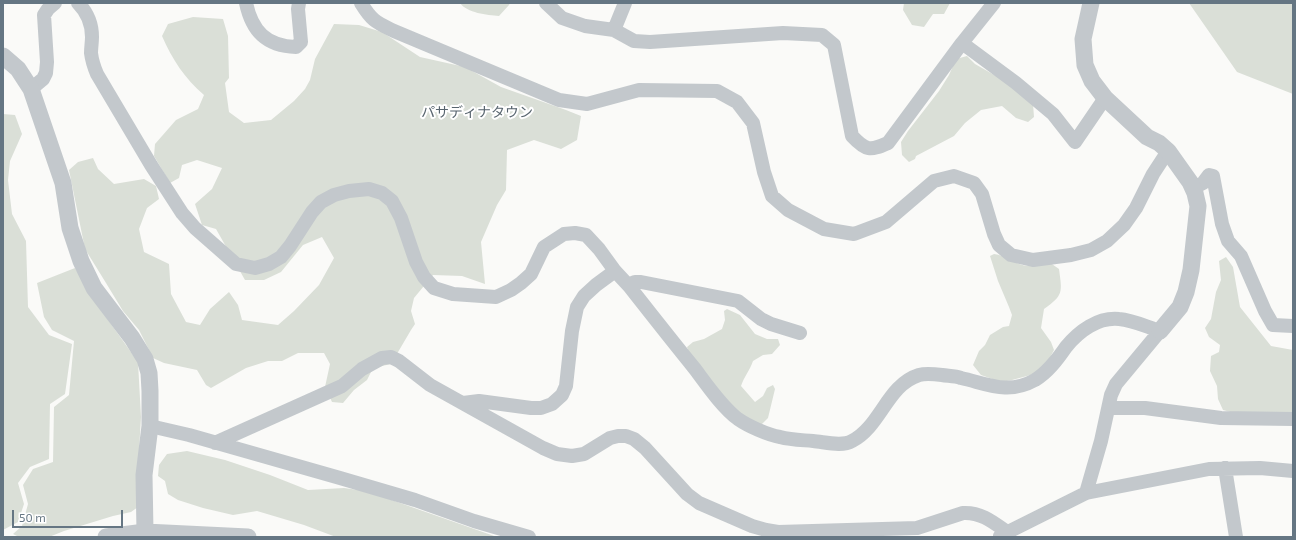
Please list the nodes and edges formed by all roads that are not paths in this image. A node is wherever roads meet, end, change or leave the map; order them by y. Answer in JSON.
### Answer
{"nodes":[{"id":1,"x":55,"y":3,"type":"edge"},
{"id":2,"x":78,"y":3,"type":"edge"},
{"id":3,"x":246,"y":3,"type":"edge"},
{"id":4,"x":299,"y":3,"type":"edge"},
{"id":5,"x":361,"y":3,"type":"edge"},
{"id":6,"x":546,"y":3,"type":"edge"},
{"id":7,"x":625,"y":3,"type":"edge"},
{"id":8,"x":994,"y":3,"type":"edge"},
{"id":9,"x":1091,"y":3,"type":"edge"},
{"id":10,"x":614,"y":30,"type":"junction"},
{"id":11,"x":962,"y":43,"type":"junction"},
{"id":12,"x":3,"y":56,"type":"edge"},
{"id":13,"x":31,"y":89,"type":"junction"},
{"id":14,"x":1105,"y":98,"type":"junction"},
{"id":15,"x":1168,"y":151,"type":"junction"},
{"id":16,"x":1193,"y":188,"type":"junction"},
{"id":17,"x":615,"y":271,"type":"junction"},
{"id":18,"x":628,"y":285,"type":"junction"},
{"id":19,"x":1293,"y":326,"type":"edge"},
{"id":20,"x":1160,"y":331,"type":"junction"},
{"id":21,"x":800,"y":333,"type":"dead end"},
{"id":22,"x":463,"y":403,"type":"junction"},
{"id":23,"x":1108,"y":408,"type":"junction"},
{"id":24,"x":1293,"y":419,"type":"edge"},
{"id":25,"x":150,"y":426,"type":"junction"},
{"id":26,"x":216,"y":443,"type":"junction"},
{"id":27,"x":1225,"y":468,"type":"junction"},
{"id":28,"x":1293,"y":471,"type":"edge"},
{"id":29,"x":1086,"y":493,"type":"junction"},
{"id":30,"x":145,"y":532,"type":"junction"},
{"id":31,"x":1003,"y":534,"type":"edge"},
{"id":32,"x":106,"y":537,"type":"edge"},
{"id":33,"x":248,"y":537,"type":"edge"},
{"id":34,"x":529,"y":537,"type":"edge"},
{"id":35,"x":1236,"y":537,"type":"edge"}],
"edges":[{"from":1,"to":13,"type":"street"},
{"from":2,"to":17,"type":"street"},
{"from":3,"to":4,"type":"street"},
{"from":5,"to":15,"type":"street"},
{"from":6,"to":10,"type":"street"},
{"from":7,"to":10,"type":"street"},
{"from":8,"to":11,"type":"street"},
{"from":9,"to":14,"type":"street"},
{"from":10,"to":11,"type":"street"},
{"from":11,"to":14,"type":"street"},
{"from":12,"to":13,"type":"street"},
{"from":13,"to":25,"type":"street"},
{"from":14,"to":15,"type":"street"},
{"from":15,"to":16,"type":"street"},
{"from":16,"to":19,"type":"street"},
{"from":16,"to":20,"type":"street"},
{"from":17,"to":18,"type":"street"},
{"from":17,"to":22,"type":"street"},
{"from":18,"to":20,"type":"street"},
{"from":18,"to":21,"type":"street"},
{"from":20,"to":23,"type":"street"},
{"from":22,"to":26,"type":"street"},
{"from":22,"to":31,"type":"street"},
{"from":23,"to":24,"type":"street"},
{"from":23,"to":29,"type":"street"},
{"from":25,"to":26,"type":"street"},
{"from":25,"to":30,"type":"street"},
{"from":26,"to":34,"type":"street"},
{"from":27,"to":28,"type":"street"},
{"from":27,"to":29,"type":"street"},
{"from":27,"to":35,"type":"street"},
{"from":29,"to":31,"type":"street"},
{"from":30,"to":32,"type":"street"},
{"from":30,"to":33,"type":"street"}]}
